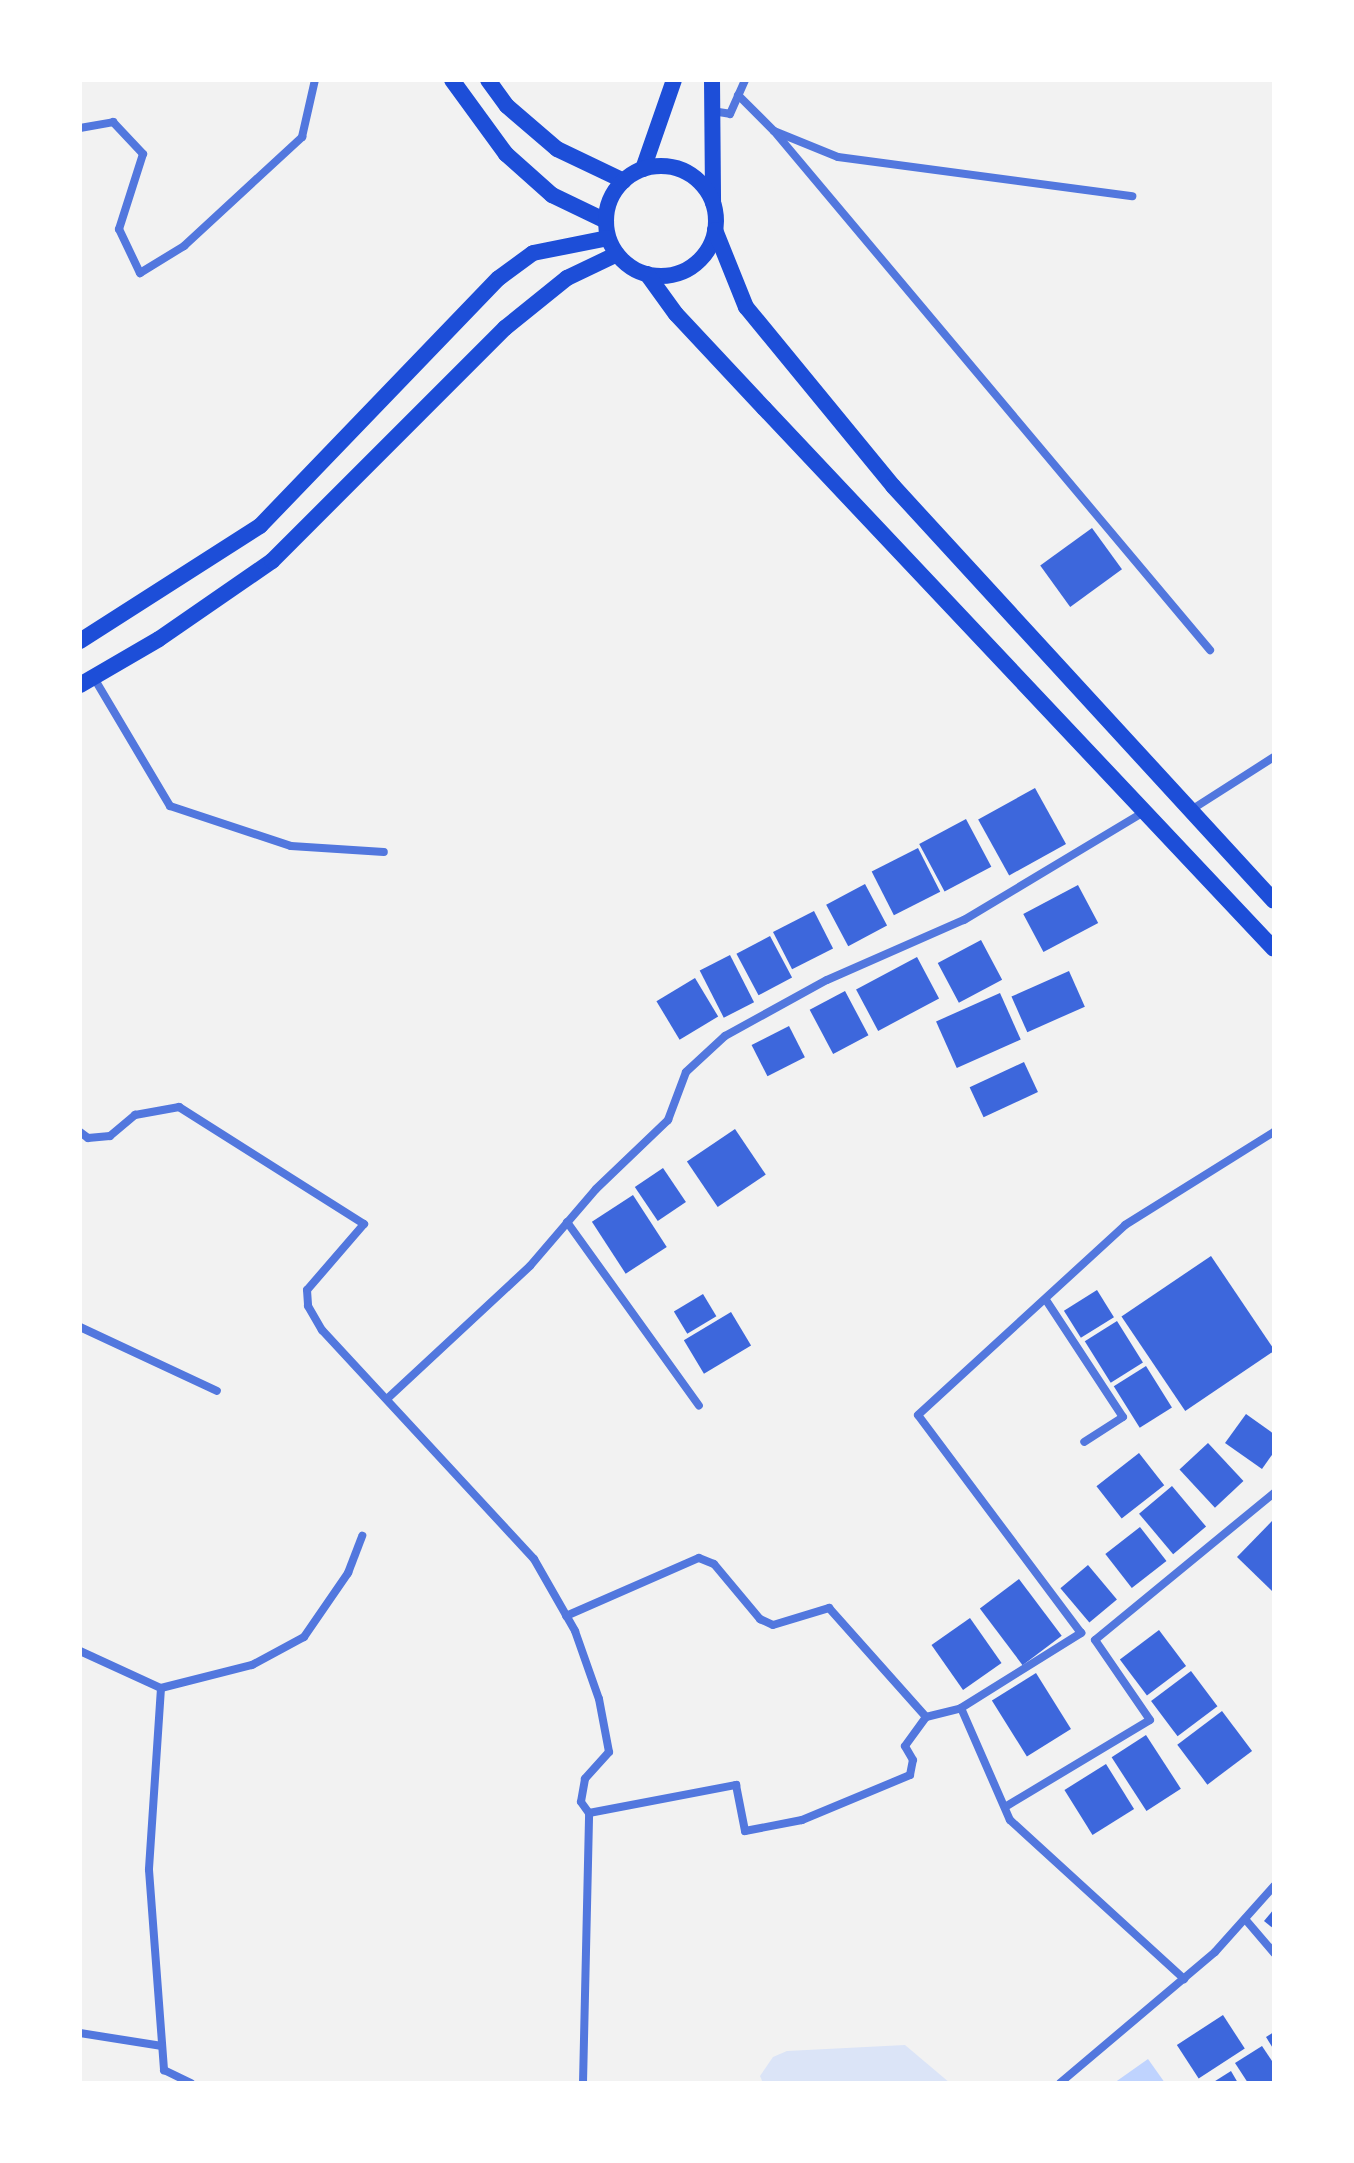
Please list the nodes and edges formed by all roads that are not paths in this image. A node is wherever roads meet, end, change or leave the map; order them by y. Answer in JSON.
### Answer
{"nodes":[{"id":1,"x":315,"y":80,"type":"edge"},
{"id":2,"x":452,"y":80,"type":"edge"},
{"id":3,"x":488,"y":80,"type":"edge"},
{"id":4,"x":674,"y":80,"type":"edge"},
{"id":5,"x":712,"y":80,"type":"edge"},
{"id":6,"x":745,"y":80,"type":"edge"},
{"id":7,"x":738,"y":95,"type":"junction"},
{"id":8,"x":711,"y":111,"type":"junction"},
{"id":9,"x":80,"y":128,"type":"edge"},
{"id":10,"x":774,"y":131,"type":"junction"},
{"id":11,"x":643,"y":169,"type":"junction"},
{"id":12,"x":624,"y":181,"type":"junction"},
{"id":13,"x":1132,"y":196,"type":"dead end"},
{"id":14,"x":713,"y":203,"type":"junction"},
{"id":15,"x":607,"y":229,"type":"junction"},
{"id":16,"x":715,"y":230,"type":"junction"},
{"id":17,"x":617,"y":254,"type":"junction"},
{"id":18,"x":647,"y":274,"type":"junction"},
{"id":19,"x":80,"y":641,"type":"edge"},
{"id":20,"x":1210,"y":650,"type":"dead end"},
{"id":21,"x":87,"y":681,"type":"edge"},
{"id":22,"x":1274,"y":757,"type":"edge"},
{"id":23,"x":1190,"y":810,"type":"junction"},
{"id":24,"x":1146,"y":811,"type":"junction"},
{"id":25,"x":384,"y":852,"type":"dead end"},
{"id":26,"x":1274,"y":901,"type":"edge"},
{"id":27,"x":1274,"y":949,"type":"edge"},
{"id":28,"x":80,"y":1132,"type":"edge"},
{"id":29,"x":1274,"y":1132,"type":"edge"},
{"id":30,"x":567,"y":1222,"type":"junction"},
{"id":31,"x":1046,"y":1300,"type":"junction"},
{"id":32,"x":80,"y":1327,"type":"edge"},
{"id":33,"x":217,"y":1391,"type":"dead end"},
{"id":34,"x":388,"y":1398,"type":"junction"},
{"id":35,"x":699,"y":1406,"type":"dead end"},
{"id":36,"x":1084,"y":1442,"type":"dead end"},
{"id":37,"x":1274,"y":1493,"type":"edge"},
{"id":38,"x":362,"y":1536,"type":"dead end"},
{"id":39,"x":566,"y":1616,"type":"junction"},
{"id":40,"x":80,"y":1651,"type":"edge"},
{"id":41,"x":161,"y":1688,"type":"junction"},
{"id":42,"x":961,"y":1708,"type":"junction"},
{"id":43,"x":926,"y":1717,"type":"junction"},
{"id":44,"x":1005,"y":1807,"type":"junction"},
{"id":45,"x":589,"y":1813,"type":"junction"},
{"id":46,"x":1274,"y":1886,"type":"edge"},
{"id":47,"x":1245,"y":1919,"type":"junction"},
{"id":48,"x":1274,"y":1953,"type":"edge"},
{"id":49,"x":1184,"y":1979,"type":"junction"},
{"id":50,"x":80,"y":2033,"type":"edge"},
{"id":51,"x":162,"y":2046,"type":"junction"},
{"id":52,"x":191,"y":2083,"type":"edge"},
{"id":53,"x":583,"y":2083,"type":"edge"},
{"id":54,"x":1060,"y":2083,"type":"edge"}],
"edges":[{"from":1,"to":9,"type":"street"},
{"from":2,"to":15,"type":"main road"},
{"from":3,"to":12,"type":"main road"},
{"from":4,"to":11,"type":"main road"},
{"from":5,"to":8,"type":"main road"},
{"from":6,"to":7,"type":"street"},
{"from":7,"to":8,"type":"street"},
{"from":7,"to":10,"type":"street"},
{"from":8,"to":14,"type":"main road"},
{"from":10,"to":13,"type":"street"},
{"from":10,"to":20,"type":"street"},
{"from":11,"to":12,"type":"main road"},
{"from":11,"to":14,"type":"main road"},
{"from":12,"to":15,"type":"main road"},
{"from":14,"to":16,"type":"main road"},
{"from":15,"to":17,"type":"main road"},
{"from":15,"to":19,"type":"main road"},
{"from":16,"to":18,"type":"main road"},
{"from":16,"to":23,"type":"main road"},
{"from":17,"to":18,"type":"main road"},
{"from":17,"to":21,"type":"main road"},
{"from":18,"to":24,"type":"main road"},
{"from":21,"to":25,"type":"street"},
{"from":22,"to":23,"type":"street"},
{"from":23,"to":26,"type":"main road"},
{"from":24,"to":27,"type":"main road"},
{"from":24,"to":30,"type":"street"},
{"from":28,"to":34,"type":"street"},
{"from":29,"to":31,"type":"street"},
{"from":30,"to":34,"type":"street"},
{"from":30,"to":35,"type":"street"},
{"from":31,"to":36,"type":"street"},
{"from":31,"to":42,"type":"street"},
{"from":32,"to":33,"type":"street"},
{"from":34,"to":39,"type":"street"},
{"from":37,"to":44,"type":"street"},
{"from":38,"to":41,"type":"street"},
{"from":39,"to":43,"type":"street"},
{"from":39,"to":45,"type":"street"},
{"from":40,"to":41,"type":"street"},
{"from":41,"to":51,"type":"street"},
{"from":42,"to":43,"type":"street"},
{"from":42,"to":44,"type":"street"},
{"from":43,"to":45,"type":"street"},
{"from":44,"to":49,"type":"street"},
{"from":45,"to":53,"type":"street"},
{"from":46,"to":47,"type":"street"},
{"from":47,"to":48,"type":"street"},
{"from":47,"to":49,"type":"street"},
{"from":49,"to":54,"type":"street"},
{"from":50,"to":51,"type":"street"},
{"from":51,"to":52,"type":"street"}]}
